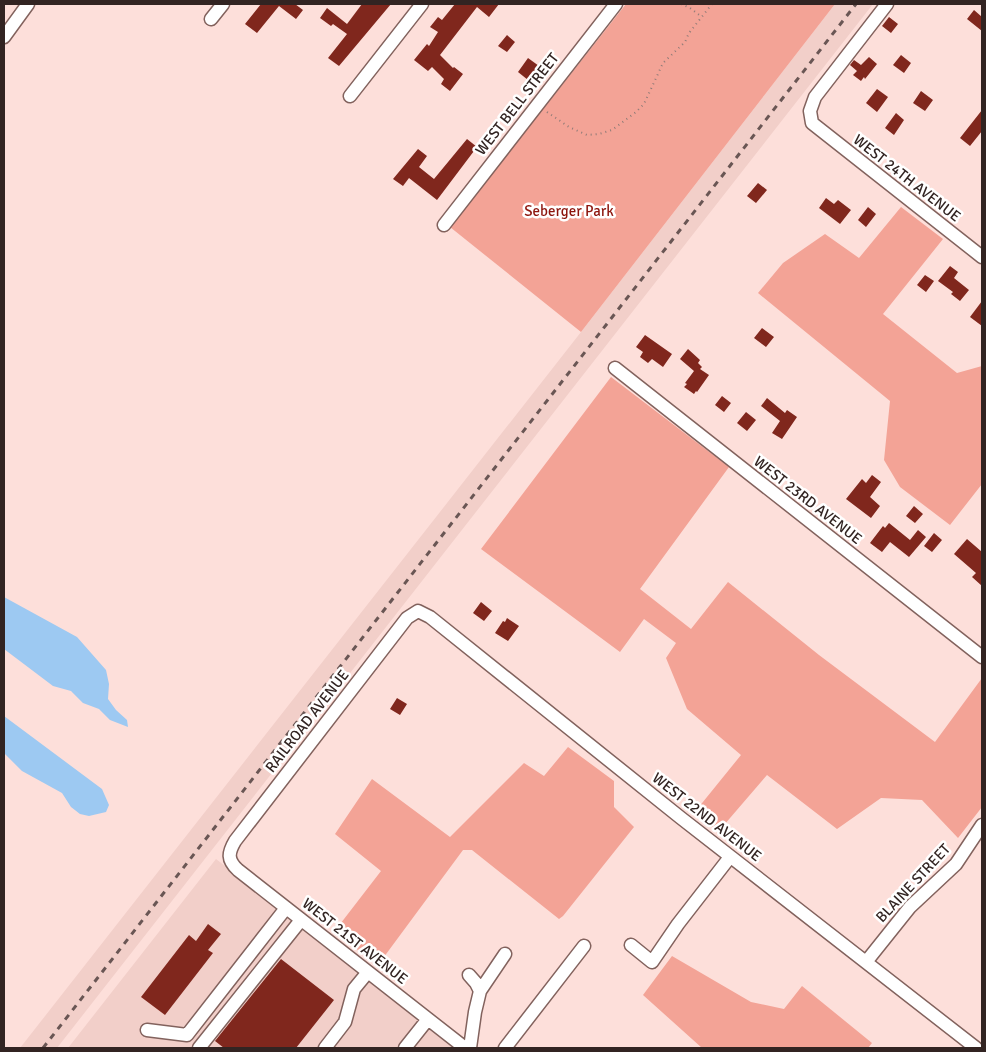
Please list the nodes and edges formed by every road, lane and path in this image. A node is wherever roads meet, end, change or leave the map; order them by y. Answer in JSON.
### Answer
{"nodes":[{"id":1,"x":28,"y":4,"type":"edge"},
{"id":2,"x":223,"y":4,"type":"edge"},
{"id":3,"x":422,"y":4,"type":"edge"},
{"id":4,"x":616,"y":4,"type":"edge"},
{"id":5,"x":681,"y":4,"type":"edge"},
{"id":6,"x":712,"y":4,"type":"edge"},
{"id":7,"x":887,"y":4,"type":"edge"},
{"id":8,"x":702,"y":17,"type":"junction"},
{"id":9,"x":211,"y":19,"type":"dead end"},
{"id":10,"x":4,"y":37,"type":"edge"},
{"id":11,"x":350,"y":96,"type":"dead end"},
{"id":12,"x":538,"y":104,"type":"junction"},
{"id":13,"x":444,"y":225,"type":"dead end"},
{"id":14,"x":982,"y":257,"type":"edge"},
{"id":15,"x":615,"y":368,"type":"dead end"},
{"id":16,"x":418,"y":611,"type":"joint"},
{"id":17,"x":982,"y":657,"type":"edge"},
{"id":18,"x":982,"y":825,"type":"edge"},
{"id":19,"x":228,"y":857,"type":"joint"},
{"id":20,"x":730,"y":857,"type":"junction"},
{"id":21,"x":286,"y":908,"type":"junction"},
{"id":22,"x":301,"y":920,"type":"junction"},
{"id":23,"x":631,"y":945,"type":"dead end"},
{"id":24,"x":584,"y":946,"type":"dead end"},
{"id":25,"x":505,"y":954,"type":"dead end"},
{"id":26,"x":866,"y":962,"type":"junction"},
{"id":27,"x":368,"y":972,"type":"junction"},
{"id":28,"x":469,"y":975,"type":"dead end"},
{"id":29,"x":480,"y":991,"type":"junction"},
{"id":30,"x":428,"y":1019,"type":"junction"},
{"id":31,"x":147,"y":1030,"type":"dead end"},
{"id":32,"x":202,"y":1047,"type":"edge"},
{"id":33,"x":325,"y":1048,"type":"edge"},
{"id":34,"x":405,"y":1048,"type":"edge"},
{"id":35,"x":465,"y":1048,"type":"edge"},
{"id":36,"x":470,"y":1048,"type":"edge"},
{"id":37,"x":505,"y":1048,"type":"edge"},
{"id":38,"x":976,"y":1048,"type":"edge"}],
"edges":[{"from":1,"to":10,"type":"street"},
{"from":2,"to":9,"type":"street"},
{"from":3,"to":11,"type":"street"},
{"from":4,"to":12,"type":"street","name":"WEST BELL STREET"},
{"from":5,"to":8,"type":"path"},
{"from":6,"to":8,"type":"path"},
{"from":7,"to":14,"type":"street","name":"WEST 24TH AVENUE"},
{"from":8,"to":12,"type":"path"},
{"from":12,"to":13,"type":"street","name":"WEST BELL STREET"},
{"from":15,"to":17,"type":"street","name":"WEST 23RD AVENUE"},
{"from":16,"to":19,"type":"street","name":"RAILROAD AVENUE"},
{"from":16,"to":20,"type":"street","name":"WEST 22ND AVENUE"},
{"from":18,"to":26,"type":"street","name":"BLAINE STREET"},
{"from":19,"to":21,"type":"street","name":"WEST 21ST AVENUE"},
{"from":20,"to":23,"type":"street"},
{"from":20,"to":26,"type":"street","name":"WEST 22ND AVENUE"},
{"from":21,"to":22,"type":"street","name":"WEST 21ST AVENUE"},
{"from":21,"to":31,"type":"street"},
{"from":22,"to":27,"type":"street","name":"WEST 21ST AVENUE"},
{"from":22,"to":32,"type":"street"},
{"from":24,"to":37,"type":"street"},
{"from":25,"to":29,"type":"street"},
{"from":26,"to":38,"type":"street","name":"WEST 22ND AVENUE"},
{"from":27,"to":30,"type":"street","name":"WEST 21ST AVENUE"},
{"from":27,"to":33,"type":"street"},
{"from":28,"to":29,"type":"street"},
{"from":29,"to":36,"type":"street"},
{"from":30,"to":34,"type":"street"},
{"from":30,"to":35,"type":"street","name":"WEST 21ST AVENUE"}]}
